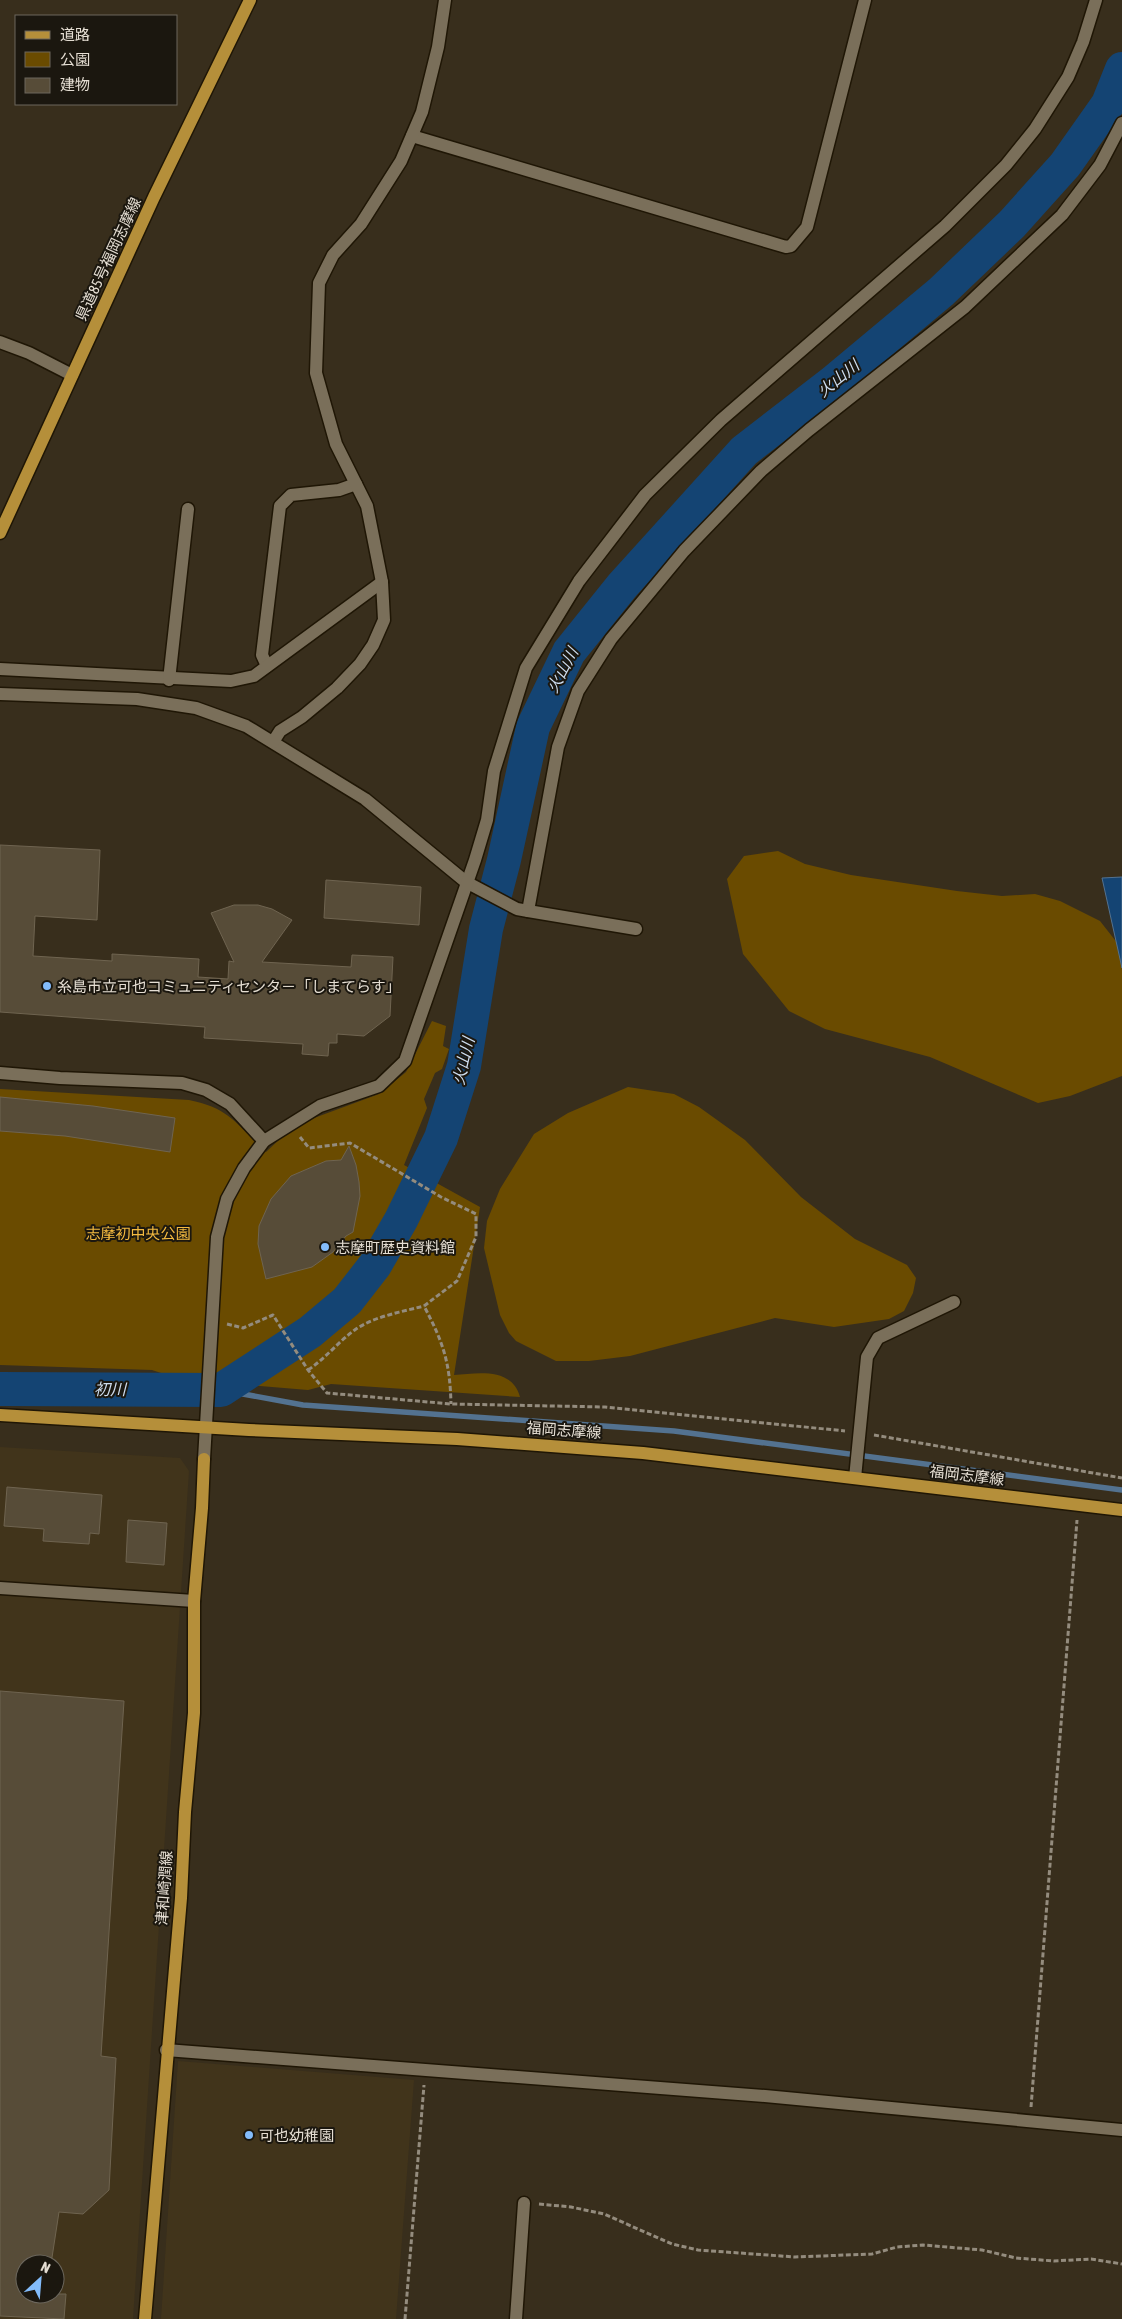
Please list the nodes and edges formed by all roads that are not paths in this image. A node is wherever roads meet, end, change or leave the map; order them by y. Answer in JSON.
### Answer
{"nodes":[{"id":1,"x":250,"y":0,"type":"edge"},
{"id":2,"x":446,"y":0,"type":"edge"},
{"id":3,"x":865,"y":0,"type":"edge"},
{"id":4,"x":1096,"y":0,"type":"edge"},
{"id":5,"x":1122,"y":123,"type":"edge"},
{"id":6,"x":412,"y":136,"type":"junction"},
{"id":7,"x":0,"y":342,"type":"edge"},
{"id":8,"x":72,"y":375,"type":"junction"},
{"id":9,"x":356,"y":484,"type":"junction"},
{"id":10,"x":188,"y":509,"type":"dead end"},
{"id":11,"x":0,"y":533,"type":"edge"},
{"id":12,"x":382,"y":582,"type":"junction"},
{"id":13,"x":266,"y":666,"type":"junction"},
{"id":14,"x":0,"y":670,"type":"edge"},
{"id":15,"x":169,"y":680,"type":"junction"},
{"id":16,"x":0,"y":694,"type":"edge"},
{"id":17,"x":273,"y":742,"type":"junction"},
{"id":18,"x":470,"y":884,"type":"junction"},
{"id":19,"x":522,"y":910,"type":"junction"},
{"id":20,"x":636,"y":930,"type":"dead end"},
{"id":21,"x":0,"y":1073,"type":"edge"},
{"id":22,"x":264,"y":1141,"type":"junction"},
{"id":23,"x":954,"y":1302,"type":"dead end"},
{"id":24,"x":0,"y":1415,"type":"edge"},
{"id":25,"x":206,"y":1426,"type":"junction"},
{"id":26,"x":204,"y":1459,"type":"joint"},
{"id":27,"x":856,"y":1473,"type":"junction"},
{"id":28,"x":1122,"y":1510,"type":"edge"},
{"id":29,"x":0,"y":1588,"type":"edge"},
{"id":30,"x":194,"y":1602,"type":"junction"},
{"id":31,"x":166,"y":2050,"type":"junction"},
{"id":32,"x":1122,"y":2130,"type":"edge"},
{"id":33,"x":524,"y":2203,"type":"road end"},
{"id":34,"x":145,"y":2319,"type":"edge"},
{"id":35,"x":516,"y":2319,"type":"edge"}],
"edges":[{"from":1,"to":8,"type":"main road","name":"県道85号福岡志摩線"},
{"from":2,"to":6,"type":"street"},
{"from":3,"to":6,"type":"street"},
{"from":4,"to":18,"type":"street"},
{"from":5,"to":19,"type":"street"},
{"from":6,"to":9,"type":"street"},
{"from":7,"to":8,"type":"street"},
{"from":8,"to":11,"type":"main road","name":"県道85号福岡志摩線"},
{"from":9,"to":12,"type":"street"},
{"from":9,"to":13,"type":"street"},
{"from":10,"to":15,"type":"street"},
{"from":12,"to":13,"type":"street"},
{"from":12,"to":17,"type":"street"},
{"from":13,"to":15,"type":"street"},
{"from":14,"to":15,"type":"street"},
{"from":16,"to":17,"type":"street"},
{"from":17,"to":18,"type":"street"},
{"from":18,"to":19,"type":"street"},
{"from":18,"to":22,"type":"street"},
{"from":19,"to":20,"type":"street"},
{"from":21,"to":22,"type":"street"},
{"from":22,"to":25,"type":"street"},
{"from":23,"to":27,"type":"street"},
{"from":24,"to":25,"type":"main road","name":"福岡志摩線"},
{"from":25,"to":26,"type":"street"},
{"from":25,"to":27,"type":"main road","name":"福岡志摩線"},
{"from":26,"to":30,"type":"main road","name":"津和崎潤線"},
{"from":27,"to":28,"type":"main road","name":"福岡志摩線"},
{"from":29,"to":30,"type":"street"},
{"from":30,"to":31,"type":"main road","name":"津和崎潤線"},
{"from":31,"to":32,"type":"street"},
{"from":31,"to":34,"type":"main road","name":"津和崎潤線"},
{"from":33,"to":35,"type":"street"}]}
